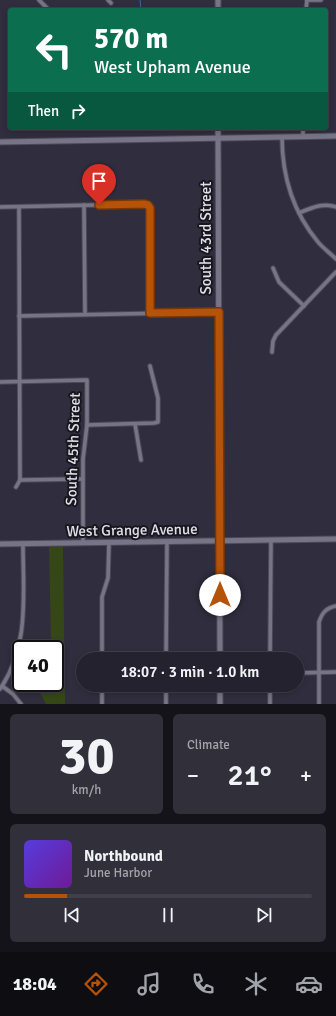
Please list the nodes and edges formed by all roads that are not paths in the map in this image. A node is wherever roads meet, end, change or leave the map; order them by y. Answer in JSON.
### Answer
{"nodes":[{"id":1,"x":39,"y":0,"type":"edge"},
{"id":2,"x":108,"y":0,"type":"edge"},
{"id":3,"x":307,"y":0,"type":"edge"},
{"id":4,"x":321,"y":0,"type":"edge"},
{"id":5,"x":111,"y":3,"type":"dead end"},
{"id":6,"x":48,"y":8,"type":"edge"},
{"id":7,"x":218,"y":130,"type":"edge"},
{"id":8,"x":303,"y":130,"type":"edge"},
{"id":9,"x":336,"y":136,"type":"edge"},
{"id":10,"x":303,"y":137,"type":"junction"},
{"id":11,"x":218,"y":138,"type":"junction"},
{"id":12,"x":282,"y":138,"type":"junction"},
{"id":13,"x":0,"y":142,"type":"edge"},
{"id":14,"x":84,"y":205,"type":"junction"},
{"id":15,"x":0,"y":207,"type":"edge"},
{"id":16,"x":19,"y":207,"type":"junction"},
{"id":17,"x":336,"y":207,"type":"edge"},
{"id":18,"x":299,"y":213,"type":"junction"},
{"id":19,"x":336,"y":259,"type":"edge"},
{"id":20,"x":272,"y":268,"type":"dead end"},
{"id":21,"x":336,"y":272,"type":"edge"},
{"id":22,"x":304,"y":306,"type":"junction"},
{"id":23,"x":219,"y":312,"type":"junction"},
{"id":24,"x":150,"y":313,"type":"junction"},
{"id":25,"x":85,"y":314,"type":"junction"},
{"id":26,"x":19,"y":316,"type":"junction"},
{"id":27,"x":272,"y":352,"type":"dead end"},
{"id":28,"x":150,"y":366,"type":"dead end"},
{"id":29,"x":20,"y":381,"type":"junction"},
{"id":30,"x":0,"y":382,"type":"edge"},
{"id":31,"x":135,"y":424,"type":"junction"},
{"id":32,"x":87,"y":425,"type":"junction"},
{"id":33,"x":142,"y":460,"type":"dead end"},
{"id":34,"x":82,"y":479,"type":"junction"},
{"id":35,"x":20,"y":480,"type":"junction"},
{"id":36,"x":16,"y":487,"type":"dead end"},
{"id":37,"x":336,"y":539,"type":"edge"},
{"id":38,"x":271,"y":540,"type":"junction"},
{"id":39,"x":220,"y":541,"type":"junction"},
{"id":40,"x":167,"y":542,"type":"junction"},
{"id":41,"x":83,"y":543,"type":"junction"},
{"id":42,"x":109,"y":543,"type":"junction"},
{"id":43,"x":0,"y":544,"type":"edge"},
{"id":44,"x":23,"y":544,"type":"junction"},
{"id":45,"x":336,"y":606,"type":"edge"},
{"id":46,"x":102,"y":652,"type":"edge"},
{"id":47,"x":166,"y":652,"type":"edge"},
{"id":48,"x":220,"y":652,"type":"edge"},
{"id":49,"x":270,"y":652,"type":"edge"},
{"id":50,"x":336,"y":672,"type":"edge"},
{"id":51,"x":304,"y":673,"type":"edge"},
{"id":52,"x":320,"y":673,"type":"junction"},
{"id":53,"x":1,"y":688,"type":"edge"},
{"id":54,"x":102,"y":692,"type":"edge"},
{"id":55,"x":166,"y":692,"type":"edge"},
{"id":56,"x":220,"y":692,"type":"edge"},
{"id":57,"x":270,"y":692,"type":"edge"},
{"id":58,"x":21,"y":704,"type":"edge"},
{"id":59,"x":102,"y":704,"type":"edge"},
{"id":60,"x":166,"y":704,"type":"edge"},
{"id":61,"x":220,"y":704,"type":"edge"},
{"id":62,"x":270,"y":704,"type":"edge"},
{"id":63,"x":320,"y":704,"type":"edge"}],
"edges":[{"from":1,"to":6,"type":"street"},
{"from":2,"to":5,"type":"street"},
{"from":3,"to":4,"type":"street"},
{"from":7,"to":11,"type":"street","name":"South 43rd Street"},
{"from":8,"to":10,"type":"street"},
{"from":9,"to":10,"type":"street"},
{"from":10,"to":12,"type":"street"},
{"from":11,"to":12,"type":"street"},
{"from":11,"to":13,"type":"street"},
{"from":11,"to":23,"type":"street","name":"South 43rd Street"},
{"from":12,"to":18,"type":"street"},
{"from":14,"to":16,"type":"street"},
{"from":14,"to":24,"type":"street"},
{"from":14,"to":25,"type":"street"},
{"from":15,"to":16,"type":"street"},
{"from":16,"to":26,"type":"street"},
{"from":17,"to":18,"type":"street"},
{"from":18,"to":19,"type":"street"},
{"from":20,"to":22,"type":"street"},
{"from":21,"to":22,"type":"street"},
{"from":22,"to":27,"type":"street"},
{"from":23,"to":24,"type":"street"},
{"from":23,"to":39,"type":"street","name":"South 43rd Street"},
{"from":24,"to":25,"type":"street"},
{"from":25,"to":26,"type":"street"},
{"from":26,"to":29,"type":"street"},
{"from":28,"to":31,"type":"street"},
{"from":29,"to":30,"type":"street"},
{"from":29,"to":32,"type":"street","name":"South 45th Street"},
{"from":29,"to":35,"type":"street"},
{"from":31,"to":32,"type":"street"},
{"from":31,"to":33,"type":"street"},
{"from":32,"to":34,"type":"street","name":"South 45th Street"},
{"from":34,"to":35,"type":"street"},
{"from":34,"to":41,"type":"street","name":"South 45th Street"},
{"from":35,"to":36,"type":"street"},
{"from":37,"to":38,"type":"street","name":"West Grange Avenue"},
{"from":38,"to":39,"type":"street","name":"West Grange Avenue"},
{"from":38,"to":49,"type":"street"},
{"from":39,"to":40,"type":"street","name":"West Grange Avenue"},
{"from":39,"to":48,"type":"street","name":"South 43rd Street"},
{"from":40,"to":42,"type":"street","name":"West Grange Avenue"},
{"from":40,"to":47,"type":"street"},
{"from":41,"to":42,"type":"street","name":"West Grange Avenue"},
{"from":41,"to":44,"type":"street","name":"West Grange Avenue"},
{"from":42,"to":46,"type":"street"},
{"from":43,"to":44,"type":"street","name":"West Grange Avenue"},
{"from":44,"to":53,"type":"street"},
{"from":45,"to":52,"type":"street"},
{"from":50,"to":52,"type":"street"},
{"from":51,"to":52,"type":"street"},
{"from":52,"to":63,"type":"street"},
{"from":53,"to":58,"type":"street"},
{"from":54,"to":59,"type":"street"},
{"from":55,"to":60,"type":"street"},
{"from":56,"to":61,"type":"street"},
{"from":57,"to":62,"type":"street"}]}
